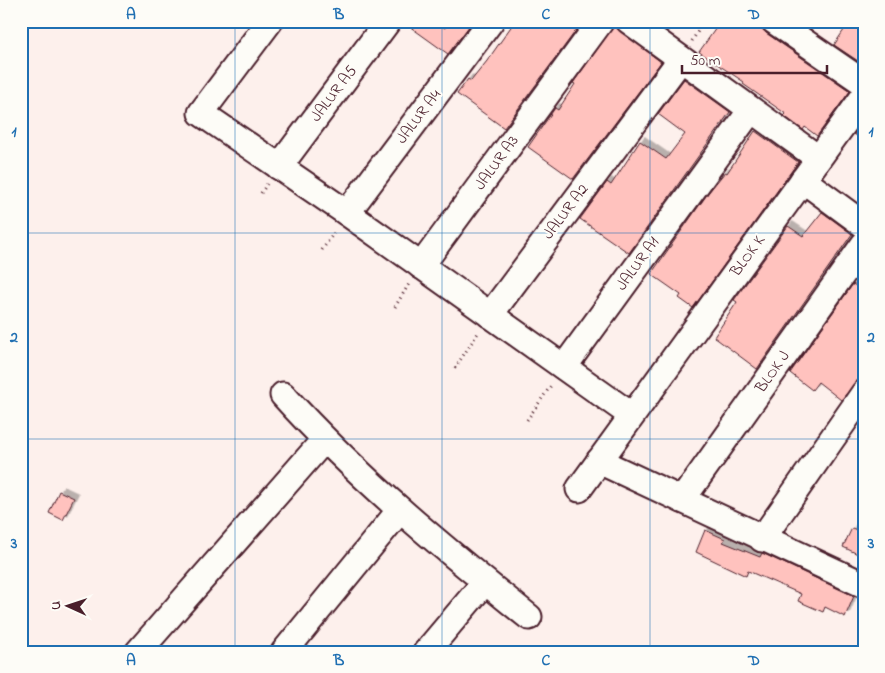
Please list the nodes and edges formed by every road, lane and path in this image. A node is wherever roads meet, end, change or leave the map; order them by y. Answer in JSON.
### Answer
{"nodes":[{"id":1,"x":270,"y":21,"type":"edge"},
{"id":2,"x":388,"y":21,"type":"edge"},
{"id":3,"x":491,"y":21,"type":"edge"},
{"id":4,"x":601,"y":21,"type":"edge"},
{"id":5,"x":629,"y":21,"type":"edge"},
{"id":6,"x":774,"y":21,"type":"edge"},
{"id":7,"x":681,"y":58,"type":"junction"},
{"id":8,"x":864,"y":83,"type":"edge"},
{"id":9,"x":864,"y":96,"type":"edge"},
{"id":10,"x":751,"y":110,"type":"junction"},
{"id":11,"x":818,"y":158,"type":"junction"},
{"id":12,"x":279,"y":167,"type":"junction"},
{"id":13,"x":803,"y":180,"type":"junction"},
{"id":14,"x":347,"y":214,"type":"junction"},
{"id":15,"x":864,"y":225,"type":"edge"},
{"id":16,"x":864,"y":244,"type":"edge"},
{"id":17,"x":421,"y":266,"type":"junction"},
{"id":18,"x":394,"y":307,"type":"dead end"},
{"id":19,"x":490,"y":315,"type":"junction"},
{"id":20,"x":564,"y":367,"type":"junction"},
{"id":21,"x":455,"y":368,"type":"dead end"},
{"id":22,"x":864,"y":393,"type":"edge"},
{"id":23,"x":284,"y":395,"type":"dead end"},
{"id":24,"x":631,"y":415,"type":"junction"},
{"id":25,"x":527,"y":420,"type":"dead end"},
{"id":26,"x":324,"y":440,"type":"junction"},
{"id":27,"x":599,"y":461,"type":"junction"},
{"id":28,"x":579,"y":489,"type":"dead end"},
{"id":29,"x":682,"y":500,"type":"junction"},
{"id":30,"x":400,"y":510,"type":"junction"},
{"id":31,"x":762,"y":538,"type":"junction"},
{"id":32,"x":485,"y":582,"type":"junction"},
{"id":33,"x":864,"y":586,"type":"edge"},
{"id":34,"x":529,"y":617,"type":"dead end"},
{"id":35,"x":138,"y":652,"type":"edge"},
{"id":36,"x":284,"y":652,"type":"edge"},
{"id":37,"x":426,"y":652,"type":"edge"}],
"edges":[{"from":1,"to":12,"type":"street"},
{"from":2,"to":12,"type":"street","name":"JALUR A5"},
{"from":3,"to":14,"type":"street","name":"JALUR A4"},
{"from":4,"to":17,"type":"street","name":"JALUR A3"},
{"from":5,"to":7,"type":"street"},
{"from":6,"to":8,"type":"street"},
{"from":7,"to":10,"type":"street"},
{"from":7,"to":19,"type":"street","name":"JALUR A2"},
{"from":9,"to":11,"type":"street","name":"BLOK K"},
{"from":10,"to":11,"type":"street"},
{"from":10,"to":20,"type":"street","name":"JALUR A1"},
{"from":11,"to":13,"type":"street","name":"BLOK K"},
{"from":12,"to":14,"type":"street"},
{"from":13,"to":15,"type":"street"},
{"from":13,"to":24,"type":"street","name":"BLOK K"},
{"from":14,"to":17,"type":"street"},
{"from":16,"to":29,"type":"street","name":"BLOK J"},
{"from":17,"to":18,"type":"path"},
{"from":17,"to":19,"type":"street"},
{"from":19,"to":20,"type":"street"},
{"from":19,"to":21,"type":"path"},
{"from":20,"to":24,"type":"street"},
{"from":20,"to":25,"type":"path"},
{"from":22,"to":31,"type":"street"},
{"from":23,"to":26,"type":"street"},
{"from":24,"to":27,"type":"street","name":"BLOK K"},
{"from":26,"to":30,"type":"street"},
{"from":26,"to":35,"type":"street"},
{"from":27,"to":28,"type":"street","name":"BLOK K"},
{"from":27,"to":29,"type":"street"},
{"from":29,"to":31,"type":"street"},
{"from":30,"to":32,"type":"street"},
{"from":30,"to":36,"type":"street"},
{"from":31,"to":33,"type":"street"},
{"from":32,"to":34,"type":"street"},
{"from":32,"to":37,"type":"street"}]}
